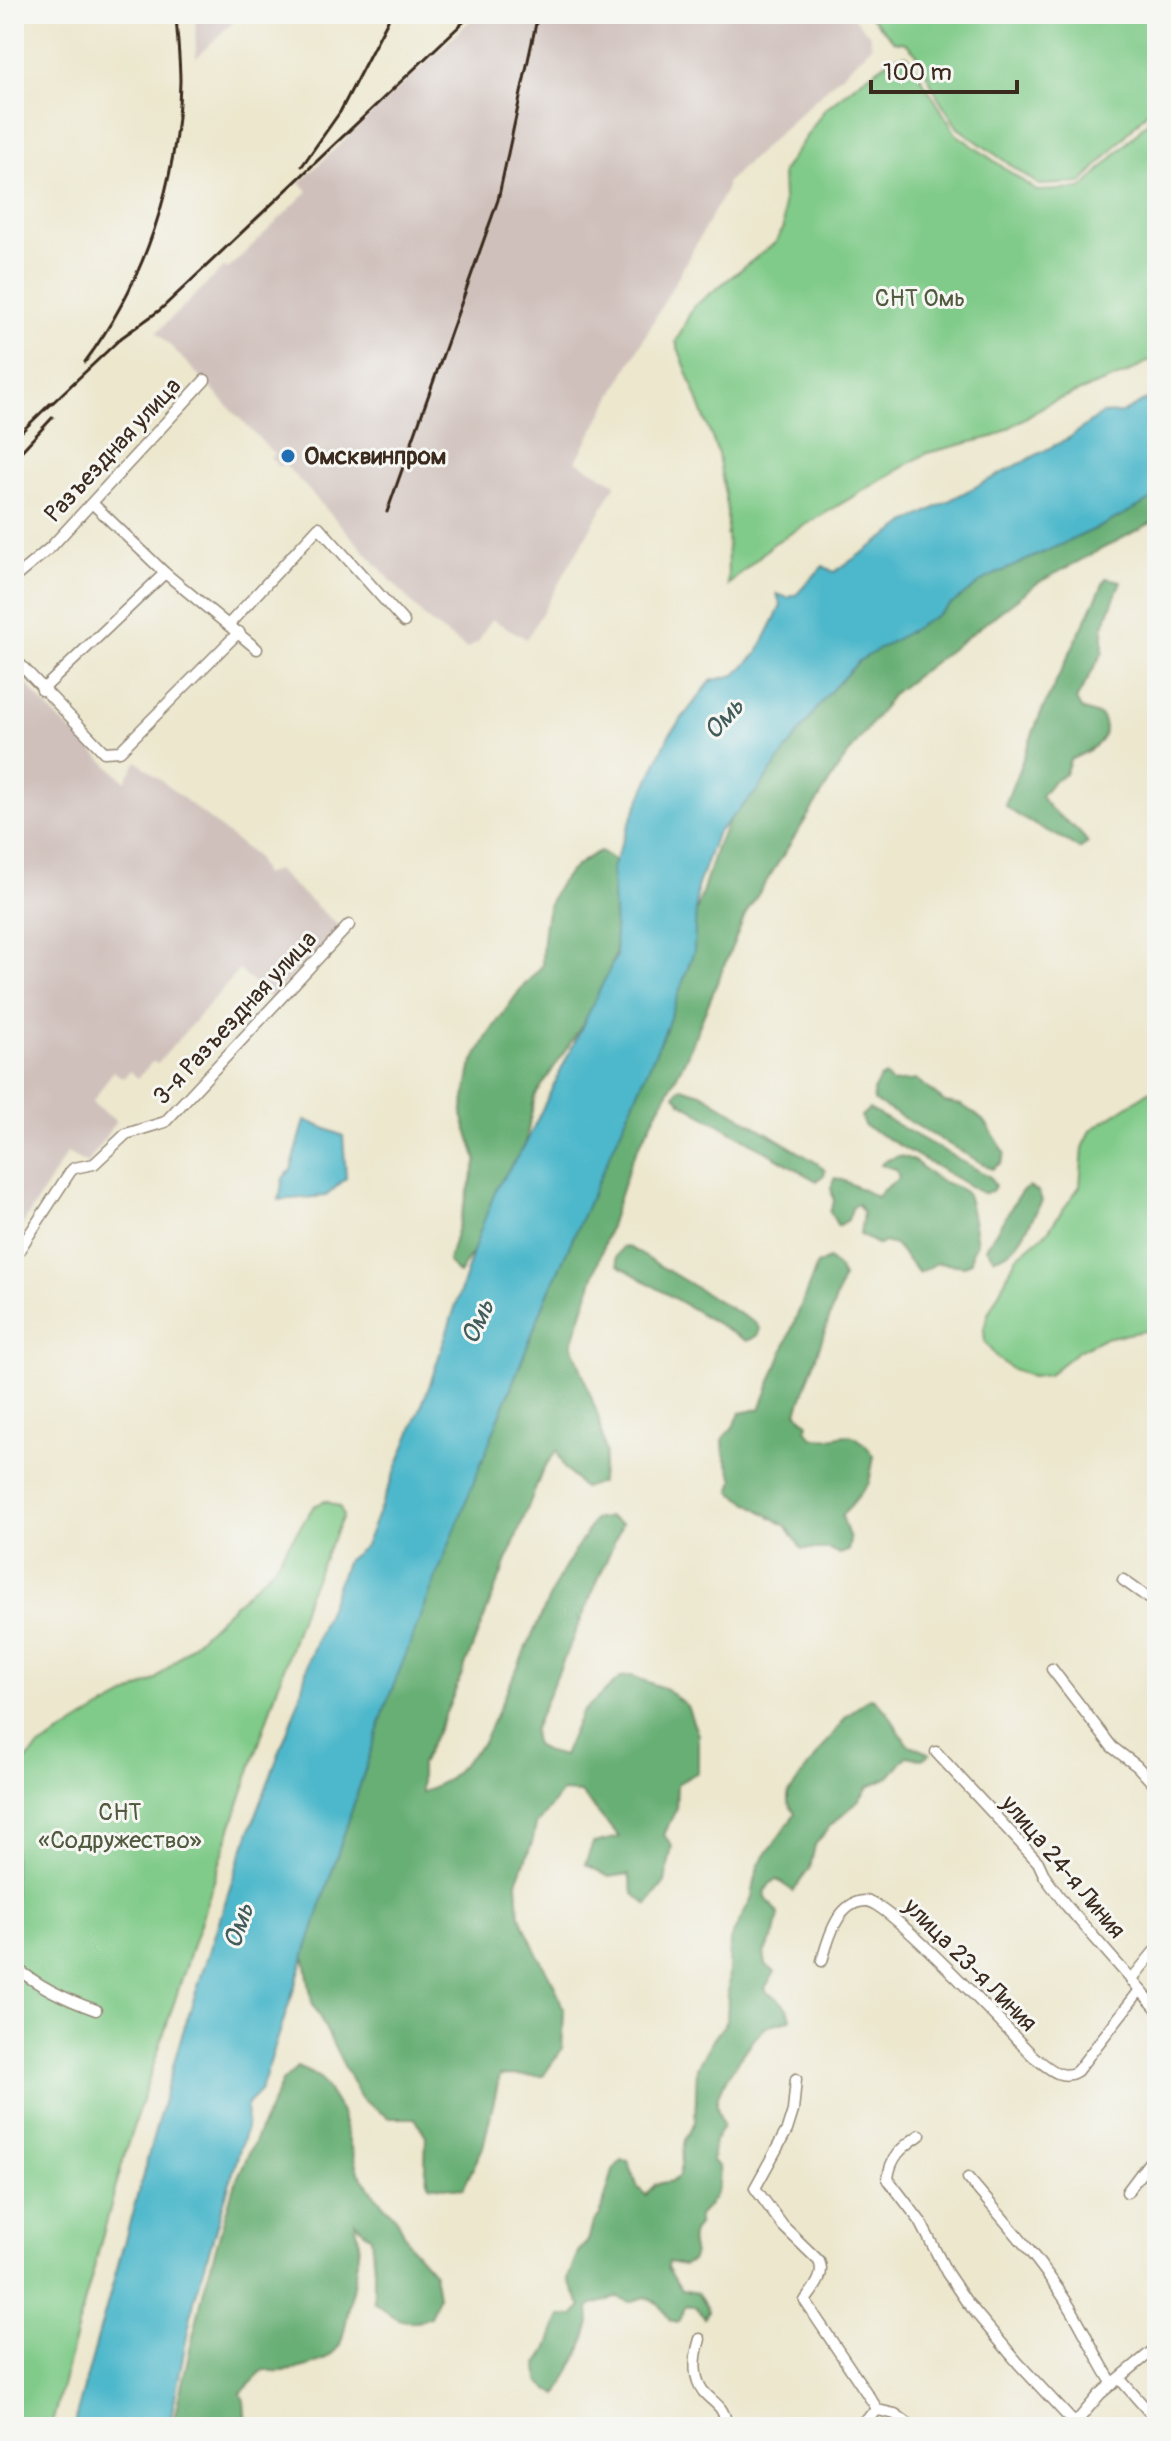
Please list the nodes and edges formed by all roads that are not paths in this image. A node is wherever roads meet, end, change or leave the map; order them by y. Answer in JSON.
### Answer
{"nodes":[{"id":1,"x":205,"y":380,"type":"dead end"},
{"id":2,"x":93,"y":504,"type":"junction"},
{"id":3,"x":165,"y":573,"type":"junction"},
{"id":4,"x":14,"y":578,"type":"edge"},
{"id":5,"x":404,"y":622,"type":"dead end"},
{"id":6,"x":229,"y":624,"type":"junction"},
{"id":7,"x":239,"y":632,"type":"junction"},
{"id":8,"x":257,"y":649,"type":"dead end"},
{"id":9,"x":14,"y":658,"type":"edge"},
{"id":10,"x":42,"y":690,"type":"junction"},
{"id":11,"x":349,"y":925,"type":"dead end"},
{"id":12,"x":14,"y":1258,"type":"edge"},
{"id":13,"x":1123,"y":1580,"type":"dead end"},
{"id":14,"x":1157,"y":1604,"type":"edge"},
{"id":15,"x":1052,"y":1669,"type":"dead end"},
{"id":16,"x":936,"y":1752,"type":"dead end"},
{"id":17,"x":1157,"y":1788,"type":"edge"},
{"id":18,"x":1157,"y":1948,"type":"edge"},
{"id":19,"x":822,"y":1961,"type":"dead end"},
{"id":20,"x":14,"y":1966,"type":"edge"},
{"id":21,"x":1131,"y":1980,"type":"junction"},
{"id":22,"x":1140,"y":1990,"type":"junction"},
{"id":23,"x":1157,"y":2009,"type":"edge"},
{"id":24,"x":96,"y":2010,"type":"dead end"},
{"id":25,"x":796,"y":2079,"type":"dead end"},
{"id":26,"x":920,"y":2135,"type":"dead end"},
{"id":27,"x":1157,"y":2152,"type":"edge"},
{"id":28,"x":968,"y":2178,"type":"dead end"},
{"id":29,"x":1127,"y":2192,"type":"dead end"},
{"id":30,"x":700,"y":2339,"type":"dead end"},
{"id":31,"x":1157,"y":2347,"type":"edge"},
{"id":32,"x":1116,"y":2382,"type":"junction"},
{"id":33,"x":878,"y":2410,"type":"junction"},
{"id":34,"x":1157,"y":2421,"type":"edge"},
{"id":35,"x":727,"y":2425,"type":"edge"},
{"id":36,"x":1073,"y":2426,"type":"edge"},
{"id":37,"x":743,"y":2427,"type":"edge"},
{"id":38,"x":856,"y":2427,"type":"edge"},
{"id":39,"x":913,"y":2427,"type":"edge"}],
"edges":[{"from":1,"to":2,"type":"street","name":"Разъездная улица"},
{"from":2,"to":3,"type":"street"},
{"from":2,"to":4,"type":"street","name":"Разъездная улица"},
{"from":3,"to":6,"type":"street"},
{"from":3,"to":10,"type":"street"},
{"from":5,"to":6,"type":"street"},
{"from":6,"to":7,"type":"street"},
{"from":7,"to":8,"type":"street"},
{"from":7,"to":10,"type":"street"},
{"from":9,"to":10,"type":"street"},
{"from":11,"to":12,"type":"street","name":"3-я Разъездная улица"},
{"from":13,"to":14,"type":"street"},
{"from":15,"to":17,"type":"street"},
{"from":16,"to":21,"type":"street","name":"улица 24-я Линия"},
{"from":18,"to":21,"type":"street"},
{"from":19,"to":22,"type":"street","name":"улица 23-я Линия"},
{"from":20,"to":24,"type":"street"},
{"from":21,"to":22,"type":"street","name":"улица 24-я Линия"},
{"from":22,"to":23,"type":"street","name":"улица 24-я Линия"},
{"from":25,"to":33,"type":"street"},
{"from":26,"to":36,"type":"street"},
{"from":27,"to":29,"type":"street"},
{"from":28,"to":32,"type":"street"},
{"from":30,"to":35,"type":"street"},
{"from":31,"to":32,"type":"street"},
{"from":32,"to":34,"type":"street"},
{"from":32,"to":36,"type":"street"},
{"from":33,"to":38,"type":"street"},
{"from":33,"to":39,"type":"street"},
{"from":35,"to":37,"type":"street"}]}
